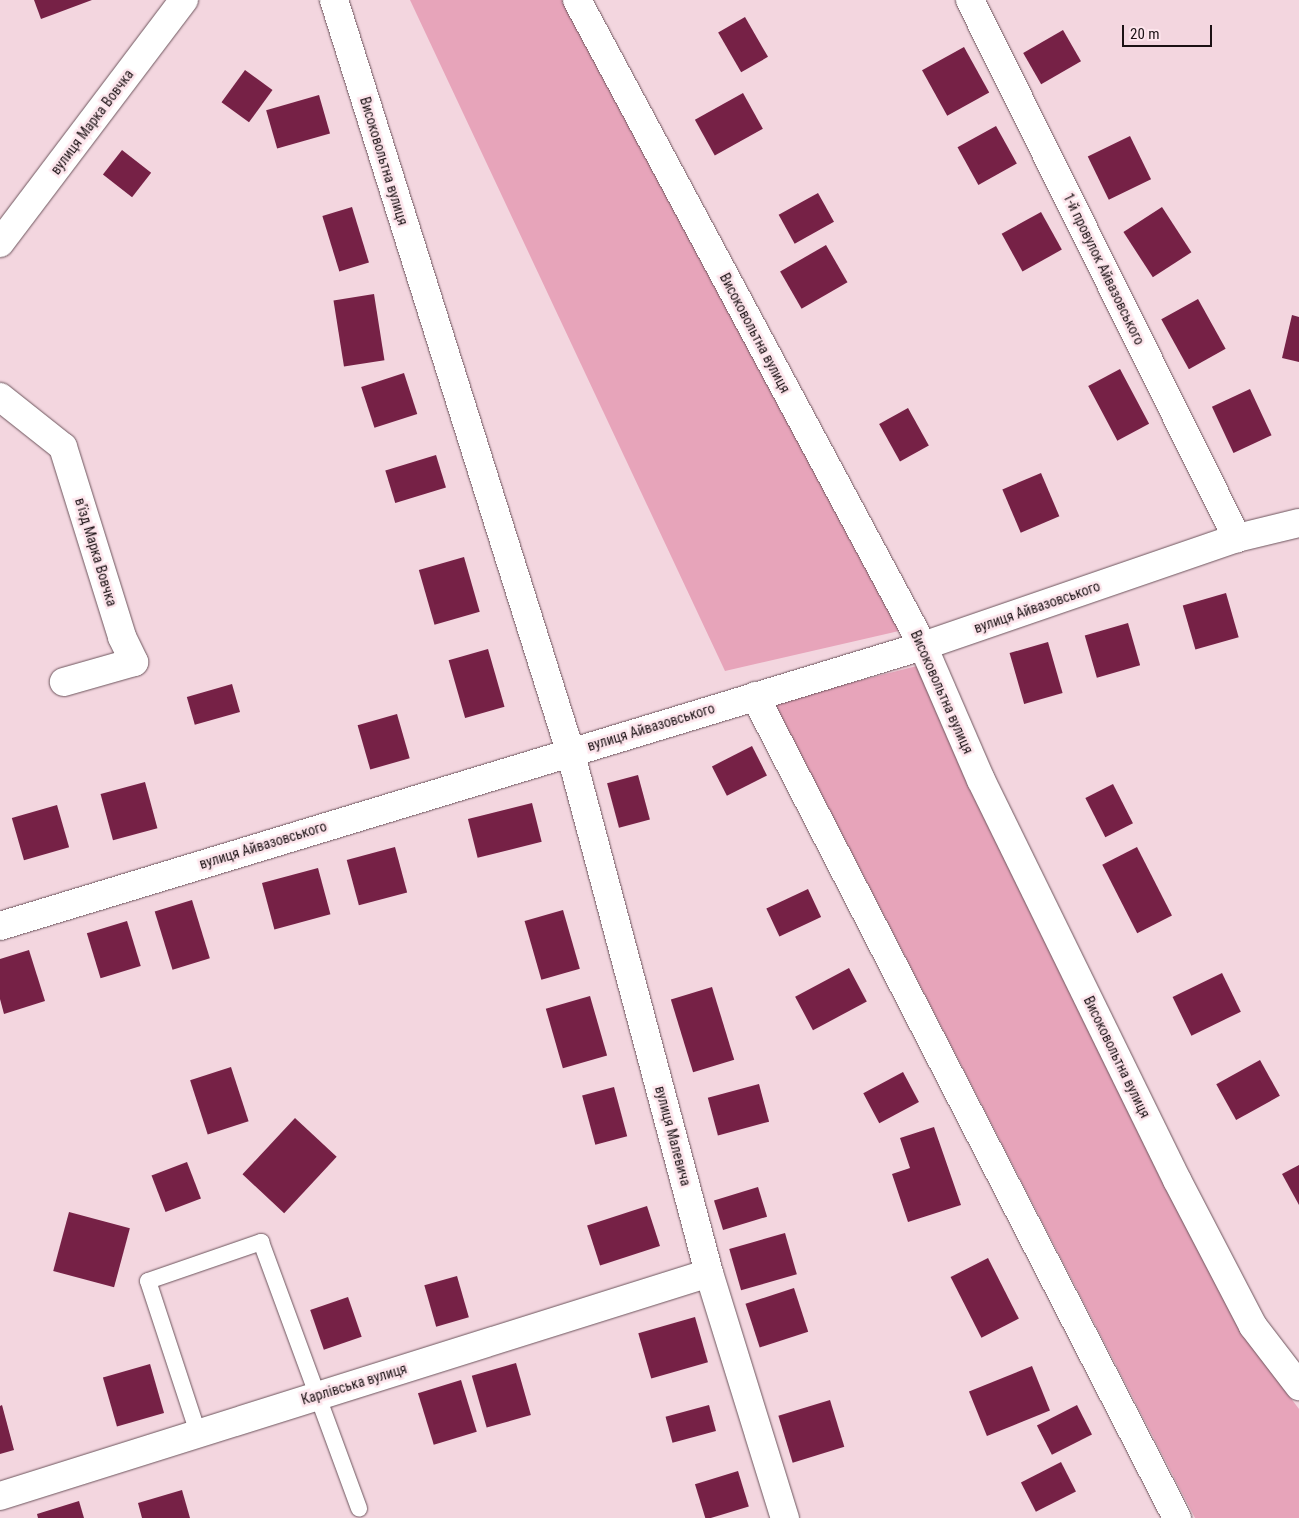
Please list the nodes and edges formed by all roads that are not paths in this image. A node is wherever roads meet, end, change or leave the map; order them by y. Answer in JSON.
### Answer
{"nodes":[{"id":1,"x":184,"y":0,"type":"edge"},
{"id":2,"x":334,"y":0,"type":"edge"},
{"id":3,"x":577,"y":0,"type":"edge"},
{"id":4,"x":970,"y":0,"type":"edge"},
{"id":5,"x":0,"y":243,"type":"edge"},
{"id":6,"x":0,"y":397,"type":"edge"},
{"id":7,"x":1299,"y":523,"type":"edge"},
{"id":8,"x":1237,"y":538,"type":"junction"},
{"id":9,"x":923,"y":646,"type":"junction"},
{"id":10,"x":64,"y":682,"type":"dead end"},
{"id":11,"x":755,"y":696,"type":"junction"},
{"id":12,"x":570,"y":751,"type":"junction"},
{"id":13,"x":0,"y":926,"type":"edge"},
{"id":14,"x":709,"y":1272,"type":"junction"},
{"id":15,"x":1299,"y":1386,"type":"edge"},
{"id":16,"x":317,"y":1396,"type":"junction"},
{"id":17,"x":198,"y":1433,"type":"junction"},
{"id":18,"x":0,"y":1496,"type":"edge"},
{"id":19,"x":359,"y":1509,"type":"dead end"},
{"id":20,"x":785,"y":1518,"type":"edge"},
{"id":21,"x":1177,"y":1518,"type":"edge"}],
"edges":[{"from":1,"to":5,"type":"street","name":"вулиця Марка Вовчка"},
{"from":2,"to":12,"type":"street","name":"Високовольтна вулиця"},
{"from":3,"to":9,"type":"street","name":"Високовольтна вулиця"},
{"from":4,"to":8,"type":"street","name":"1-й провулок Айвазовського"},
{"from":6,"to":10,"type":"street","name":"в'їзд Марка Вовчка"},
{"from":7,"to":8,"type":"street","name":"вулиця Айвазовського"},
{"from":8,"to":9,"type":"street","name":"вулиця Айвазовського"},
{"from":9,"to":11,"type":"street","name":"вулиця Айвазовського"},
{"from":9,"to":15,"type":"street","name":"Високовольтна вулиця"},
{"from":11,"to":12,"type":"street","name":"вулиця Айвазовського"},
{"from":11,"to":21,"type":"street"},
{"from":12,"to":13,"type":"street","name":"вулиця Айвазовського"},
{"from":12,"to":14,"type":"street","name":"вулиця Малевича"},
{"from":14,"to":16,"type":"street","name":"Карлівська вулиця"},
{"from":14,"to":20,"type":"street","name":"вулиця Малевича"},
{"from":16,"to":17,"type":"street","name":"Карлівська вулиця"},
{"from":16,"to":17,"type":"lane"},
{"from":16,"to":19,"type":"lane"},
{"from":17,"to":18,"type":"street","name":"Карлівська вулиця"}]}
